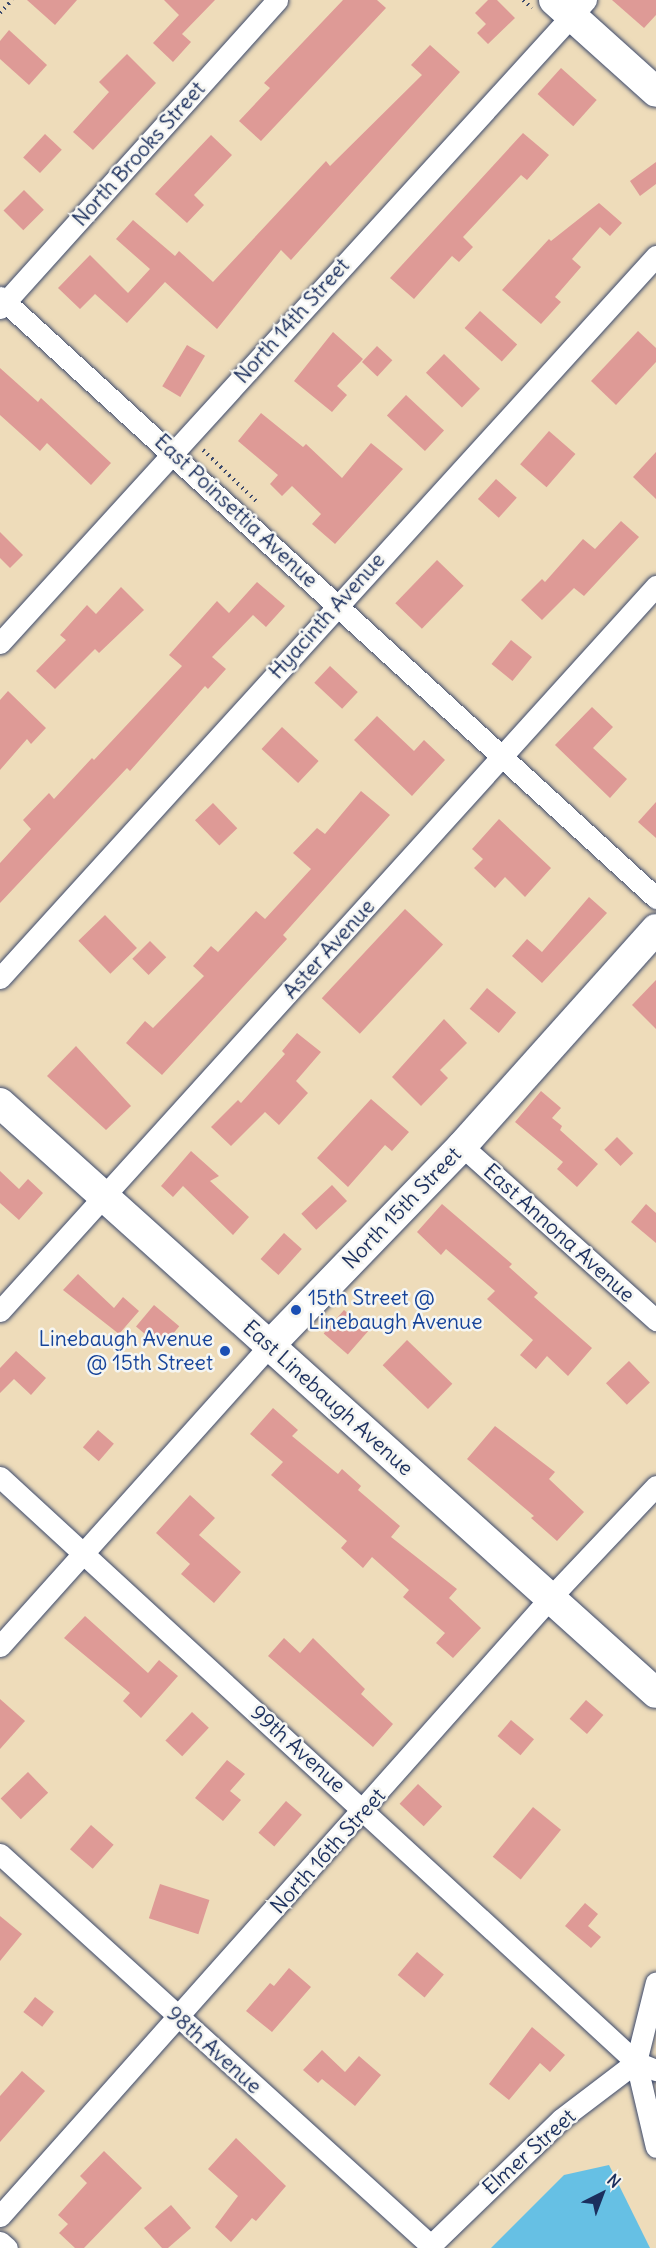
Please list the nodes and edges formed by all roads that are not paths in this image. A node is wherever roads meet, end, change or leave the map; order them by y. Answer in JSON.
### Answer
{"nodes":[{"id":1,"x":277,"y":0,"type":"edge"},
{"id":2,"x":570,"y":5,"type":"edge"},
{"id":3,"x":656,"y":92,"type":"edge"},
{"id":4,"x":656,"y":256,"type":"edge"},
{"id":5,"x":2,"y":302,"type":"edge"},
{"id":6,"x":172,"y":452,"type":"junction"},
{"id":7,"x":656,"y":586,"type":"edge"},
{"id":8,"x":337,"y":604,"type":"junction"},
{"id":9,"x":0,"y":643,"type":"edge"},
{"id":10,"x":502,"y":756,"type":"junction"},
{"id":11,"x":656,"y":898,"type":"edge"},
{"id":12,"x":656,"y":929,"type":"edge"},
{"id":13,"x":0,"y":978,"type":"edge"},
{"id":14,"x":0,"y":1102,"type":"edge"},
{"id":15,"x":462,"y":1146,"type":"junction"},
{"id":16,"x":105,"y":1197,"type":"junction"},
{"id":17,"x":0,"y":1311,"type":"edge"},
{"id":18,"x":656,"y":1320,"type":"edge"},
{"id":19,"x":270,"y":1345,"type":"junction"},
{"id":20,"x":0,"y":1477,"type":"edge"},
{"id":21,"x":656,"y":1486,"type":"edge"},
{"id":22,"x":84,"y":1554,"type":"junction"},
{"id":23,"x":550,"y":1598,"type":"junction"},
{"id":24,"x":0,"y":1646,"type":"edge"},
{"id":25,"x":656,"y":1693,"type":"edge"},
{"id":26,"x":365,"y":1810,"type":"junction"},
{"id":27,"x":0,"y":1854,"type":"edge"},
{"id":28,"x":656,"y":1982,"type":"edge"},
{"id":29,"x":179,"y":2018,"type":"junction"},
{"id":30,"x":636,"y":2062,"type":"junction"},
{"id":31,"x":656,"y":2070,"type":"edge"},
{"id":32,"x":656,"y":2147,"type":"edge"},
{"id":33,"x":0,"y":2216,"type":"edge"},
{"id":34,"x":0,"y":2242,"type":"edge"},
{"id":35,"x":429,"y":2246,"type":"edge"},
{"id":36,"x":7,"y":2248,"type":"edge"}],
"edges":[{"from":1,"to":5,"type":"street","name":"North Brooks Street"},
{"from":2,"to":3,"type":"street"},
{"from":2,"to":6,"type":"street","name":"North 14th Street"},
{"from":4,"to":8,"type":"street","name":"Hyacinth Avenue"},
{"from":5,"to":6,"type":"street","name":"East Poinsettia Avenue"},
{"from":6,"to":8,"type":"street","name":"East Poinsettia Avenue"},
{"from":6,"to":9,"type":"street","name":"North 14th Street"},
{"from":7,"to":10,"type":"street","name":"Aster Avenue"},
{"from":8,"to":10,"type":"street","name":"East Poinsettia Avenue"},
{"from":8,"to":13,"type":"street","name":"Hyacinth Avenue"},
{"from":10,"to":11,"type":"street","name":"East Poinsettia Avenue"},
{"from":10,"to":16,"type":"street","name":"Aster Avenue"},
{"from":12,"to":15,"type":"street","name":"North 15th Street"},
{"from":14,"to":16,"type":"street","name":"East Linebaugh Avenue"},
{"from":15,"to":18,"type":"street","name":"East Annona Avenue"},
{"from":15,"to":19,"type":"street","name":"North 15th Street"},
{"from":16,"to":17,"type":"street","name":"Aster Avenue"},
{"from":16,"to":19,"type":"street","name":"East Linebaugh Avenue"},
{"from":19,"to":22,"type":"street","name":"North 15th Street"},
{"from":19,"to":23,"type":"street","name":"East Linebaugh Avenue"},
{"from":20,"to":22,"type":"street","name":"99th Avenue"},
{"from":21,"to":23,"type":"street","name":"North 16th Street"},
{"from":22,"to":24,"type":"street","name":"North 15th Street"},
{"from":22,"to":26,"type":"street","name":"99th Avenue"},
{"from":23,"to":25,"type":"street","name":"East Linebaugh Avenue"},
{"from":23,"to":26,"type":"street","name":"North 16th Street"},
{"from":26,"to":29,"type":"street","name":"North 16th Street"},
{"from":26,"to":30,"type":"street","name":"99th Avenue"},
{"from":27,"to":29,"type":"street","name":"98th Avenue"},
{"from":28,"to":30,"type":"street"},
{"from":29,"to":33,"type":"street","name":"North 16th Street"},
{"from":29,"to":35,"type":"street","name":"98th Avenue"},
{"from":30,"to":31,"type":"street"},
{"from":30,"to":32,"type":"street"},
{"from":30,"to":35,"type":"street","name":"Elmer Street"},
{"from":34,"to":36,"type":"street"}]}
